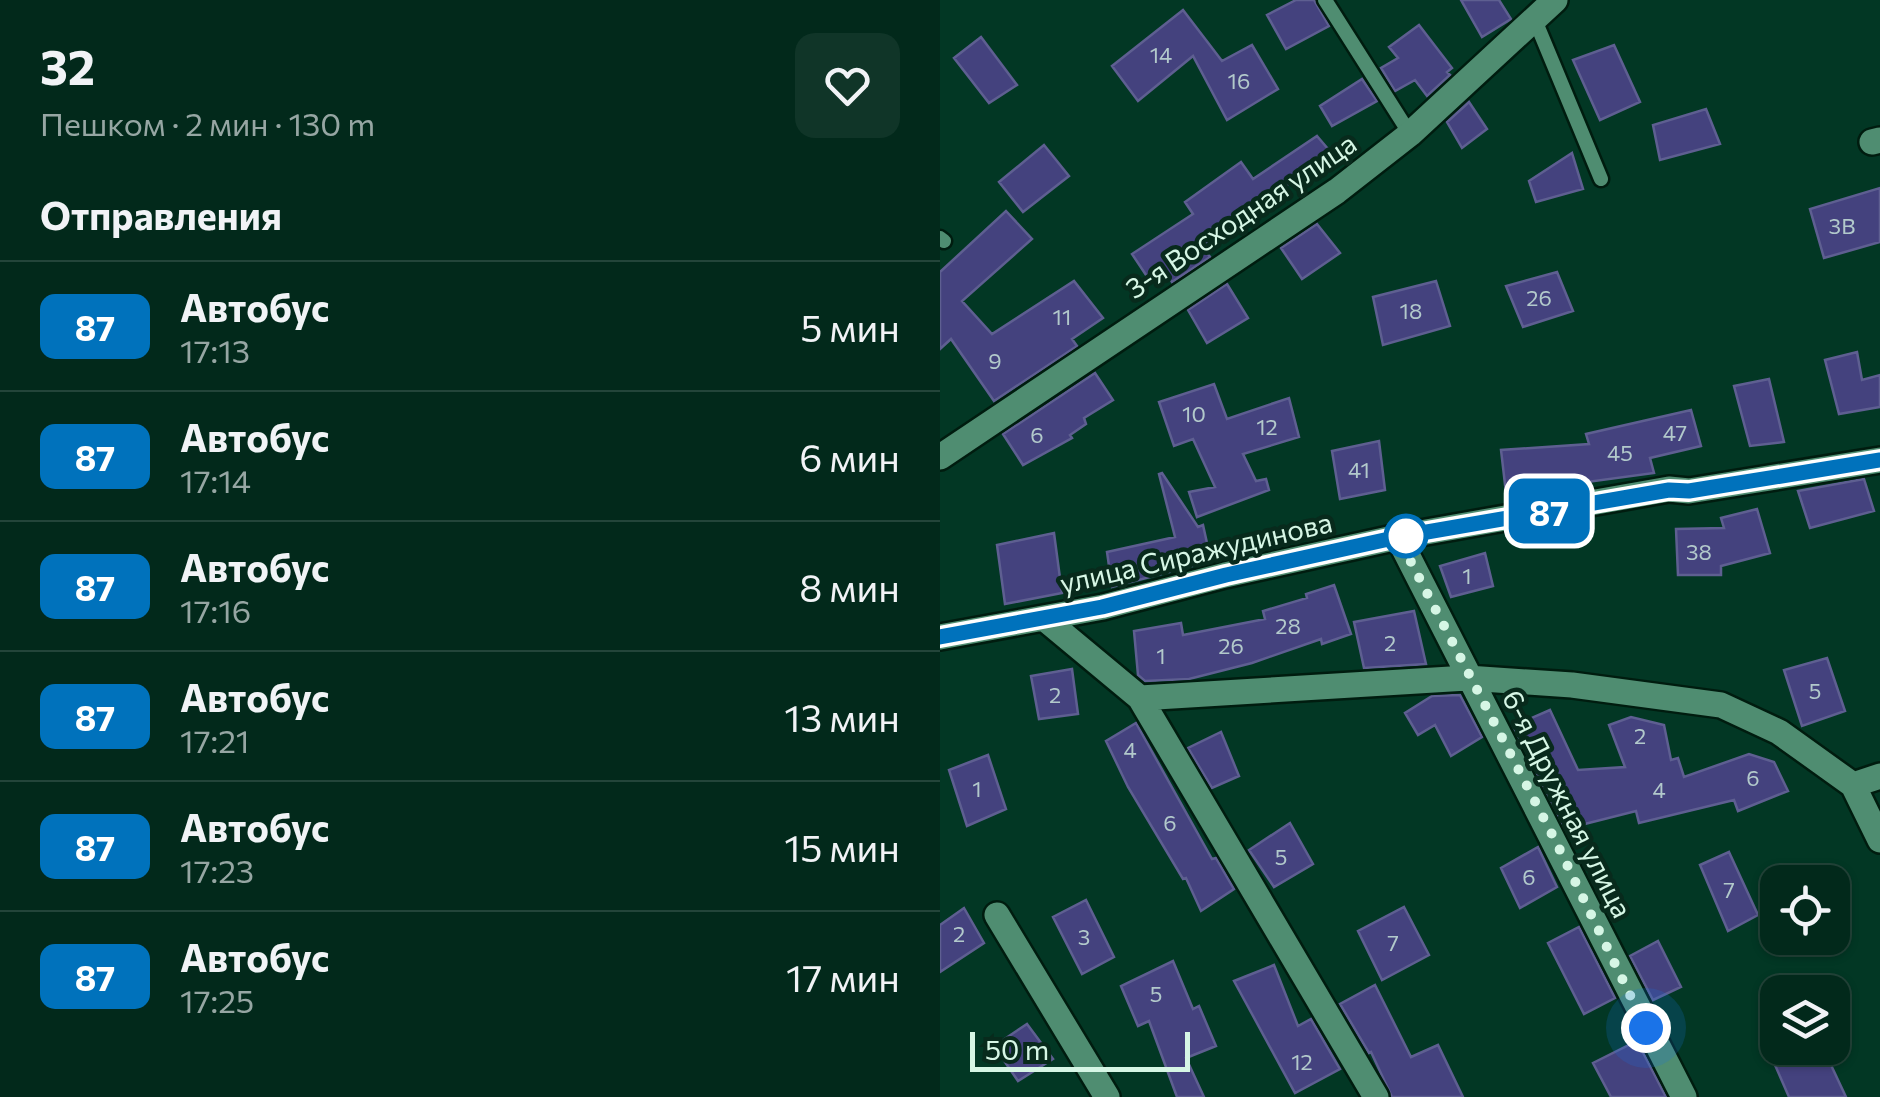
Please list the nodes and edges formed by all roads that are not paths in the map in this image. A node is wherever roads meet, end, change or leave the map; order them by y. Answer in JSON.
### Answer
{"nodes":[{"id":1,"x":1325,"y":0,"type":"edge"},
{"id":2,"x":1555,"y":0,"type":"edge"},
{"id":3,"x":1535,"y":20,"type":"junction"},
{"id":4,"x":1410,"y":134,"type":"junction"},
{"id":5,"x":1601,"y":180,"type":"dead end"},
{"id":6,"x":940,"y":457,"type":"edge"},
{"id":7,"x":1880,"y":460,"type":"edge"},
{"id":8,"x":1398,"y":537,"type":"junction"},
{"id":9,"x":1045,"y":619,"type":"junction"},
{"id":10,"x":940,"y":637,"type":"edge"},
{"id":11,"x":1468,"y":678,"type":"junction"},
{"id":12,"x":1140,"y":698,"type":"junction"},
{"id":13,"x":1880,"y":776,"type":"edge"},
{"id":14,"x":1853,"y":785,"type":"junction"},
{"id":15,"x":1880,"y":840,"type":"edge"},
{"id":16,"x":996,"y":915,"type":"dead end"},
{"id":17,"x":1107,"y":1097,"type":"edge"},
{"id":18,"x":1376,"y":1097,"type":"edge"},
{"id":19,"x":1684,"y":1097,"type":"edge"}],
"edges":[{"from":1,"to":4,"type":"lane"},
{"from":2,"to":3,"type":"street","name":"3-я Восходная улица"},
{"from":3,"to":4,"type":"street","name":"3-я Восходная улица"},
{"from":3,"to":5,"type":"lane"},
{"from":4,"to":6,"type":"street","name":"3-я Восходная улица"},
{"from":7,"to":8,"type":"street","name":"улица Сиражудинова"},
{"from":8,"to":9,"type":"street","name":"улица Сиражудинова"},
{"from":8,"to":11,"type":"street","name":"6-я Дружная улица"},
{"from":9,"to":10,"type":"street","name":"улица Сиражудинова"},
{"from":9,"to":12,"type":"street"},
{"from":11,"to":12,"type":"street"},
{"from":11,"to":14,"type":"street"},
{"from":11,"to":19,"type":"street","name":"6-я Дружная улица"},
{"from":12,"to":18,"type":"street"},
{"from":13,"to":14,"type":"street"},
{"from":14,"to":15,"type":"street"},
{"from":16,"to":17,"type":"street"}]}
